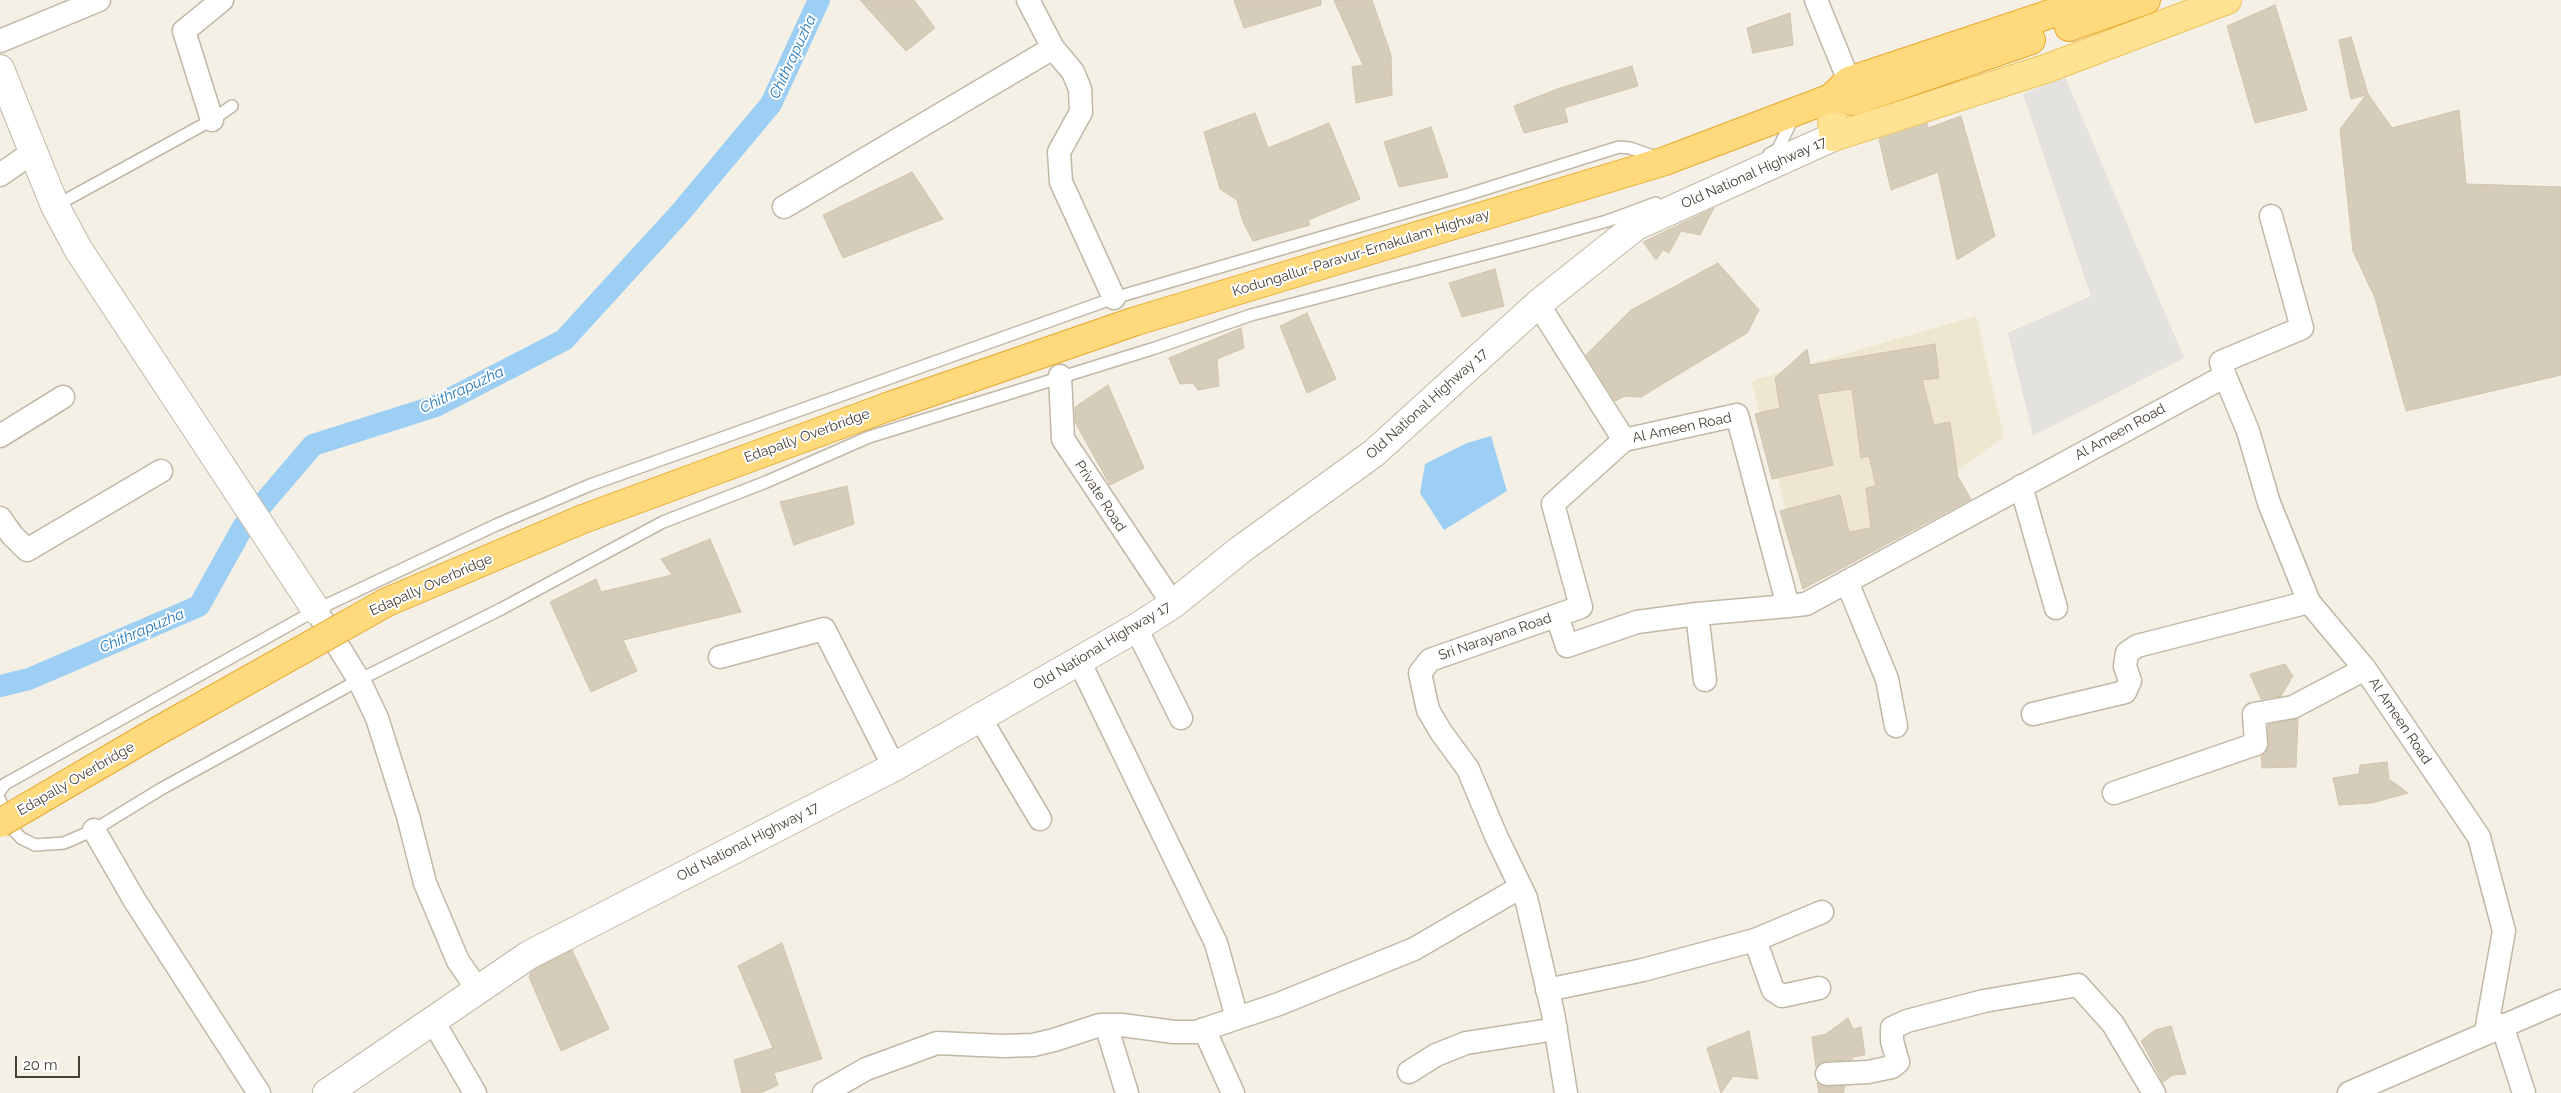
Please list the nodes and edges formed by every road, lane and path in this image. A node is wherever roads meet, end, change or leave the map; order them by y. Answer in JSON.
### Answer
{"nodes":[{"id":1,"x":98,"y":0,"type":"edge"},
{"id":2,"x":222,"y":0,"type":"edge"},
{"id":3,"x":1028,"y":0,"type":"edge"},
{"id":4,"x":1816,"y":0,"type":"edge"},
{"id":5,"x":2092,"y":0,"type":"edge"},
{"id":6,"x":2146,"y":0,"type":"edge"},
{"id":7,"x":2227,"y":0,"type":"edge"},
{"id":8,"x":0,"y":41,"type":"edge"},
{"id":9,"x":1053,"y":48,"type":"junction"},
{"id":10,"x":0,"y":69,"type":"edge"},
{"id":11,"x":1840,"y":90,"type":"junction"},
{"id":12,"x":232,"y":106,"type":"dead end"},
{"id":13,"x":1796,"y":112,"type":"junction"},
{"id":14,"x":212,"y":120,"type":"junction"},
{"id":15,"x":1833,"y":137,"type":"junction"},
{"id":16,"x":33,"y":152,"type":"junction"},
{"id":17,"x":1665,"y":161,"type":"junction"},
{"id":18,"x":0,"y":175,"type":"edge"},
{"id":19,"x":55,"y":206,"type":"junction"},
{"id":20,"x":784,"y":207,"type":"dead end"},
{"id":21,"x":2271,"y":216,"type":"dead end"},
{"id":22,"x":1114,"y":298,"type":"junction"},
{"id":23,"x":1538,"y":304,"type":"junction"},
{"id":24,"x":1060,"y":376,"type":"junction"},
{"id":25,"x":2224,"y":376,"type":"junction"},
{"id":26,"x":63,"y":397,"type":"dead end"},
{"id":27,"x":890,"y":406,"type":"joint"},
{"id":28,"x":0,"y":436,"type":"edge"},
{"id":29,"x":1624,"y":440,"type":"junction"},
{"id":30,"x":161,"y":471,"type":"dead end"},
{"id":31,"x":2021,"y":486,"type":"junction"},
{"id":32,"x":0,"y":518,"type":"edge"},
{"id":33,"x":1847,"y":582,"type":"junction"},
{"id":34,"x":2309,"y":602,"type":"junction"},
{"id":35,"x":1173,"y":604,"type":"junction"},
{"id":36,"x":1788,"y":606,"type":"junction"},
{"id":37,"x":2056,"y":608,"type":"dead end"},
{"id":38,"x":316,"y":610,"type":"junction"},
{"id":39,"x":1697,"y":614,"type":"junction"},
{"id":40,"x":1557,"y":616,"type":"junction"},
{"id":41,"x":1136,"y":628,"type":"junction"},
{"id":42,"x":720,"y":657,"type":"dead end"},
{"id":43,"x":1078,"y":662,"type":"junction"},
{"id":44,"x":2365,"y":669,"type":"junction"},
{"id":45,"x":358,"y":680,"type":"junction"},
{"id":46,"x":1705,"y":680,"type":"dead end"},
{"id":47,"x":2033,"y":714,"type":"dead end"},
{"id":48,"x":980,"y":718,"type":"junction"},
{"id":49,"x":1181,"y":718,"type":"dead end"},
{"id":50,"x":1896,"y":726,"type":"dead end"},
{"id":51,"x":894,"y":767,"type":"junction"},
{"id":52,"x":0,"y":791,"type":"edge"},
{"id":53,"x":2114,"y":793,"type":"dead end"},
{"id":54,"x":0,"y":800,"type":"edge"},
{"id":55,"x":1040,"y":819,"type":"dead end"},
{"id":56,"x":0,"y":823,"type":"edge"},
{"id":57,"x":94,"y":830,"type":"junction"},
{"id":58,"x":1521,"y":887,"type":"junction"},
{"id":59,"x":1822,"y":912,"type":"dead end"},
{"id":60,"x":1755,"y":940,"type":"junction"},
{"id":61,"x":1819,"y":988,"type":"dead end"},
{"id":62,"x":478,"y":990,"type":"junction"},
{"id":63,"x":1547,"y":990,"type":"junction"},
{"id":64,"x":2561,"y":1001,"type":"edge"},
{"id":65,"x":1237,"y":1018,"type":"junction"},
{"id":66,"x":433,"y":1021,"type":"junction"},
{"id":67,"x":1106,"y":1025,"type":"junction"},
{"id":68,"x":2494,"y":1028,"type":"junction"},
{"id":69,"x":1204,"y":1029,"type":"junction"},
{"id":70,"x":1556,"y":1029,"type":"junction"},
{"id":71,"x":1409,"y":1072,"type":"dead end"},
{"id":72,"x":1827,"y":1074,"type":"dead end"},
{"id":73,"x":259,"y":1093,"type":"edge"},
{"id":74,"x":327,"y":1093,"type":"edge"},
{"id":75,"x":475,"y":1093,"type":"edge"},
{"id":76,"x":824,"y":1093,"type":"edge"},
{"id":77,"x":1127,"y":1093,"type":"edge"},
{"id":78,"x":1233,"y":1093,"type":"edge"},
{"id":79,"x":1566,"y":1093,"type":"edge"},
{"id":80,"x":2154,"y":1093,"type":"edge"},
{"id":81,"x":2349,"y":1093,"type":"edge"},
{"id":82,"x":2524,"y":1093,"type":"edge"}],
"edges":[{"from":1,"to":8,"type":"street"},
{"from":2,"to":14,"type":"street"},
{"from":3,"to":9,"type":"street"},
{"from":4,"to":11,"type":"street"},
{"from":5,"to":11,"type":"highway","name":"Kodungallur-Paravur-Ernakulam Highway"},
{"from":6,"to":11,"type":"highway","name":"Kodungallur-Paravur-Ernakulam Highway"},
{"from":7,"to":15,"type":"main road","name":"Old National Highway 17"},
{"from":9,"to":20,"type":"street"},
{"from":9,"to":22,"type":"street"},
{"from":10,"to":16,"type":"street"},
{"from":11,"to":13,"type":"highway","name":"Kodungallur-Paravur-Ernakulam Highway"},
{"from":11,"to":15,"type":"main road","name":"Old National Highway 17"},
{"from":12,"to":14,"type":"lane"},
{"from":13,"to":17,"type":"highway","name":"Kodungallur-Paravur-Ernakulam Highway"},
{"from":13,"to":24,"type":"lane"},
{"from":14,"to":19,"type":"lane"},
{"from":15,"to":23,"type":"street","name":"Old National Highway 17"},
{"from":16,"to":18,"type":"street"},
{"from":16,"to":19,"type":"street"},
{"from":17,"to":22,"type":"lane"},
{"from":17,"to":27,"type":"highway","name":"Kodungallur-Paravur-Ernakulam Highway"},
{"from":19,"to":38,"type":"street"},
{"from":21,"to":25,"type":"street"},
{"from":22,"to":38,"type":"lane"},
{"from":23,"to":29,"type":"street","name":"Al Ameen Road"},
{"from":23,"to":35,"type":"street","name":"Old National Highway 17"},
{"from":24,"to":35,"type":"street","name":"Private Road"},
{"from":24,"to":45,"type":"lane"},
{"from":25,"to":31,"type":"street","name":"Al Ameen Road"},
{"from":25,"to":34,"type":"street","name":"Al Ameen Road"},
{"from":26,"to":28,"type":"street"},
{"from":27,"to":56,"type":"highway","name":"Edapally Overbridge","bridge":true},
{"from":29,"to":36,"type":"street","name":"Al Ameen Road"},
{"from":29,"to":40,"type":"street","name":"Sri Narayana Road"},
{"from":30,"to":32,"type":"street"},
{"from":31,"to":33,"type":"street","name":"Al Ameen Road"},
{"from":31,"to":37,"type":"street"},
{"from":33,"to":36,"type":"street","name":"Al Ameen Road"},
{"from":33,"to":50,"type":"street"},
{"from":34,"to":44,"type":"street","name":"Al Ameen Road"},
{"from":34,"to":47,"type":"street"},
{"from":35,"to":41,"type":"street","name":"Old National Highway 17"},
{"from":36,"to":39,"type":"street"},
{"from":38,"to":45,"type":"street"},
{"from":38,"to":52,"type":"lane"},
{"from":39,"to":40,"type":"street"},
{"from":39,"to":46,"type":"street"},
{"from":40,"to":58,"type":"street","name":"Sri Narayana Road"},
{"from":41,"to":43,"type":"street","name":"Old National Highway 17"},
{"from":41,"to":49,"type":"street"},
{"from":42,"to":51,"type":"street"},
{"from":43,"to":48,"type":"street","name":"Old National Highway 17"},
{"from":43,"to":65,"type":"street"},
{"from":44,"to":53,"type":"street"},
{"from":44,"to":68,"type":"street","name":"Al Ameen Road"},
{"from":45,"to":57,"type":"lane"},
{"from":45,"to":62,"type":"street"},
{"from":48,"to":51,"type":"street","name":"Old National Highway 17"},
{"from":48,"to":55,"type":"street"},
{"from":51,"to":62,"type":"street","name":"Old National Highway 17"},
{"from":54,"to":57,"type":"lane"},
{"from":57,"to":73,"type":"street"},
{"from":58,"to":63,"type":"street","name":"Sri Narayana Road"},
{"from":58,"to":65,"type":"street"},
{"from":59,"to":60,"type":"street"},
{"from":60,"to":61,"type":"street"},
{"from":60,"to":63,"type":"street"},
{"from":62,"to":66,"type":"street","name":"Old National Highway 17"},
{"from":63,"to":70,"type":"street","name":"Sri Narayana Road"},
{"from":64,"to":68,"type":"street"},
{"from":65,"to":69,"type":"street"},
{"from":66,"to":74,"type":"street","name":"Old National Highway 17"},
{"from":66,"to":75,"type":"street"},
{"from":67,"to":69,"type":"street"},
{"from":67,"to":76,"type":"street"},
{"from":67,"to":77,"type":"street"},
{"from":68,"to":81,"type":"street"},
{"from":68,"to":82,"type":"street"},
{"from":69,"to":78,"type":"street"},
{"from":70,"to":71,"type":"street"},
{"from":70,"to":79,"type":"street","name":"Sri Narayana Road"},
{"from":72,"to":80,"type":"street"}]}
